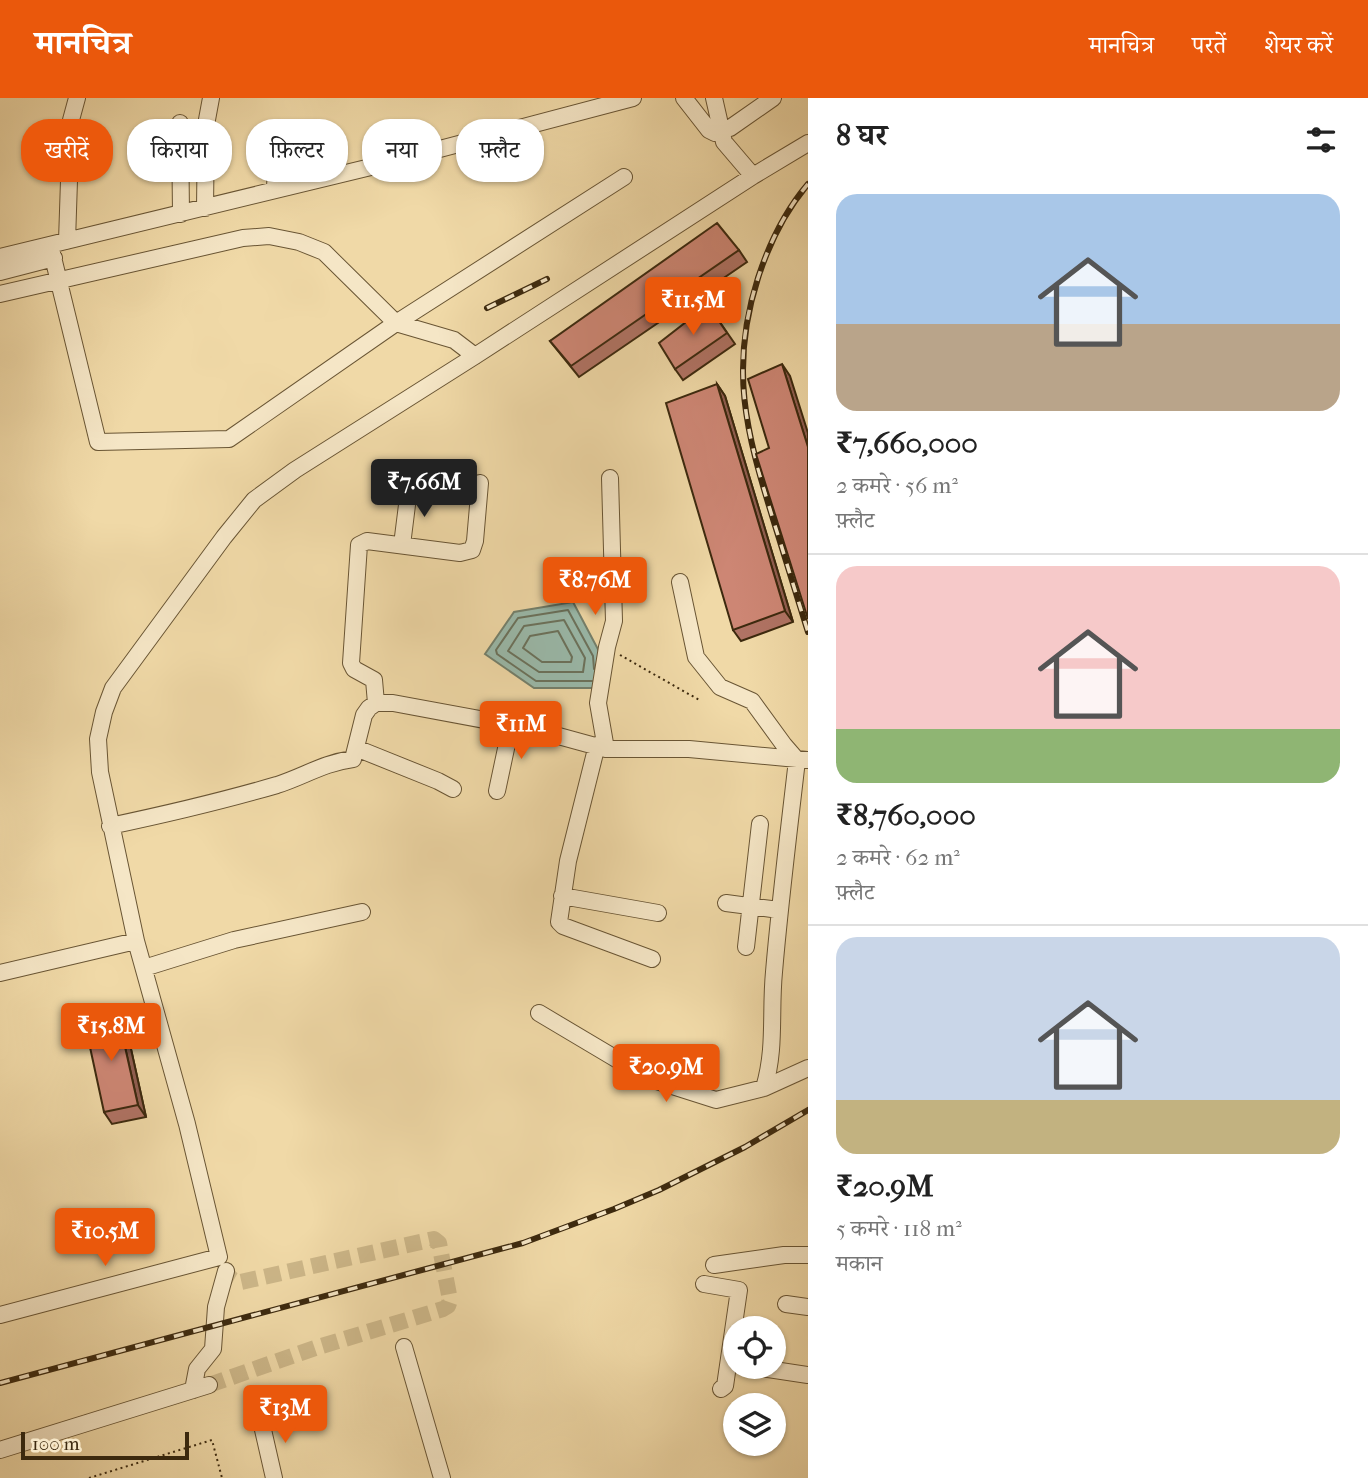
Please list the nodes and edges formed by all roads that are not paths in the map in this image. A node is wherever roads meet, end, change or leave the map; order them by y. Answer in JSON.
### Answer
{"nodes":[{"id":1,"x":77,"y":98,"type":"edge"},
{"id":2,"x":211,"y":98,"type":"edge"},
{"id":3,"x":633,"y":98,"type":"edge"},
{"id":4,"x":684,"y":98,"type":"edge"},
{"id":5,"x":714,"y":98,"type":"edge"},
{"id":6,"x":773,"y":98,"type":"edge"},
{"id":7,"x":722,"y":131,"type":"junction"},
{"id":8,"x":808,"y":143,"type":"edge"},
{"id":9,"x":753,"y":176,"type":"junction"},
{"id":10,"x":624,"y":177,"type":"dead end"},
{"id":11,"x":181,"y":182,"type":"edge"},
{"id":12,"x":275,"y":182,"type":"edge"},
{"id":13,"x":275,"y":189,"type":"junction"},
{"id":14,"x":205,"y":208,"type":"junction"},
{"id":15,"x":181,"y":214,"type":"junction"},
{"id":16,"x":67,"y":241,"type":"junction"},
{"id":17,"x":52,"y":252,"type":"junction"},
{"id":18,"x":0,"y":257,"type":"edge"},
{"id":19,"x":0,"y":272,"type":"edge"},
{"id":20,"x":60,"y":282,"type":"junction"},
{"id":21,"x":0,"y":294,"type":"edge"},
{"id":22,"x":396,"y":323,"type":"junction"},
{"id":23,"x":475,"y":356,"type":"junction"},
{"id":24,"x":610,"y":478,"type":"dead end"},
{"id":25,"x":480,"y":483,"type":"dead end"},
{"id":26,"x":409,"y":489,"type":"dead end"},
{"id":27,"x":402,"y":545,"type":"junction"},
{"id":28,"x":680,"y":582,"type":"dead end"},
{"id":29,"x":376,"y":703,"type":"junction"},
{"id":30,"x":511,"y":724,"type":"junction"},
{"id":31,"x":602,"y":747,"type":"junction"},
{"id":32,"x":356,"y":748,"type":"junction"},
{"id":33,"x":802,"y":760,"type":"edge"},
{"id":34,"x":453,"y":789,"type":"dead end"},
{"id":35,"x":497,"y":791,"type":"dead end"},
{"id":36,"x":760,"y":824,"type":"dead end"},
{"id":37,"x":110,"y":825,"type":"junction"},
{"id":38,"x":562,"y":896,"type":"junction"},
{"id":39,"x":726,"y":903,"type":"dead end"},
{"id":40,"x":751,"y":907,"type":"junction"},
{"id":41,"x":779,"y":910,"type":"junction"},
{"id":42,"x":362,"y":912,"type":"dead end"},
{"id":43,"x":658,"y":913,"type":"dead end"},
{"id":44,"x":136,"y":941,"type":"junction"},
{"id":45,"x":746,"y":947,"type":"dead end"},
{"id":46,"x":652,"y":959,"type":"dead end"},
{"id":47,"x":144,"y":968,"type":"junction"},
{"id":48,"x":0,"y":973,"type":"edge"},
{"id":49,"x":538,"y":1013,"type":"dead end"},
{"id":50,"x":808,"y":1068,"type":"edge"},
{"id":51,"x":764,"y":1088,"type":"junction"},
{"id":52,"x":808,"y":1255,"type":"edge"},
{"id":53,"x":714,"y":1265,"type":"dead end"},
{"id":54,"x":226,"y":1271,"type":"dead end"},
{"id":55,"x":704,"y":1284,"type":"dead end"},
{"id":56,"x":786,"y":1304,"type":"dead end"},
{"id":57,"x":808,"y":1307,"type":"edge"},
{"id":58,"x":0,"y":1315,"type":"edge"},
{"id":59,"x":736,"y":1316,"type":"edge"},
{"id":60,"x":404,"y":1346,"type":"dead end"},
{"id":61,"x":786,"y":1372,"type":"edge"},
{"id":62,"x":808,"y":1375,"type":"edge"},
{"id":63,"x":727,"y":1379,"type":"edge"},
{"id":64,"x":209,"y":1385,"type":"tunnel mouth"},
{"id":65,"x":721,"y":1389,"type":"dead end"},
{"id":66,"x":193,"y":1390,"type":"junction"},
{"id":67,"x":261,"y":1421,"type":"dead end"},
{"id":68,"x":0,"y":1450,"type":"edge"},
{"id":69,"x":274,"y":1478,"type":"edge"},
{"id":70,"x":442,"y":1478,"type":"edge"}],
"edges":[{"from":1,"to":16,"type":"street"},
{"from":2,"to":14,"type":"street"},
{"from":3,"to":13,"type":"street"},
{"from":4,"to":7,"type":"street"},
{"from":5,"to":7,"type":"street"},
{"from":6,"to":7,"type":"street"},
{"from":7,"to":9,"type":"street"},
{"from":8,"to":9,"type":"street"},
{"from":9,"to":23,"type":"street"},
{"from":10,"to":22,"type":"street"},
{"from":11,"to":15,"type":"street"},
{"from":12,"to":13,"type":"street"},
{"from":13,"to":14,"type":"street"},
{"from":14,"to":15,"type":"street"},
{"from":15,"to":16,"type":"street"},
{"from":16,"to":17,"type":"street"},
{"from":17,"to":18,"type":"street"},
{"from":17,"to":19,"type":"street"},
{"from":17,"to":20,"type":"street"},
{"from":20,"to":21,"type":"street"},
{"from":20,"to":22,"type":"street"},
{"from":20,"to":22,"type":"street"},
{"from":22,"to":23,"type":"street"},
{"from":23,"to":37,"type":"street"},
{"from":24,"to":31,"type":"street"},
{"from":25,"to":27,"type":"street"},
{"from":26,"to":27,"type":"street"},
{"from":27,"to":29,"type":"street"},
{"from":28,"to":33,"type":"street"},
{"from":29,"to":30,"type":"street"},
{"from":29,"to":32,"type":"street"},
{"from":30,"to":31,"type":"street"},
{"from":30,"to":35,"type":"street"},
{"from":31,"to":33,"type":"street"},
{"from":31,"to":38,"type":"street"},
{"from":32,"to":34,"type":"street"},
{"from":32,"to":37,"type":"street"},
{"from":33,"to":41,"type":"street"},
{"from":36,"to":40,"type":"street"},
{"from":37,"to":44,"type":"street"},
{"from":38,"to":43,"type":"street"},
{"from":38,"to":46,"type":"street"},
{"from":39,"to":40,"type":"street"},
{"from":40,"to":41,"type":"street"},
{"from":40,"to":45,"type":"street"},
{"from":41,"to":51,"type":"street"},
{"from":42,"to":47,"type":"street"},
{"from":44,"to":47,"type":"street"},
{"from":44,"to":48,"type":"street"},
{"from":47,"to":58,"type":"street"},
{"from":49,"to":51,"type":"street"},
{"from":50,"to":51,"type":"street"},
{"from":52,"to":53,"type":"street"},
{"from":54,"to":66,"type":"street"},
{"from":55,"to":59,"type":"street"},
{"from":56,"to":57,"type":"street"},
{"from":60,"to":70,"type":"street"},
{"from":61,"to":62,"type":"street"},
{"from":63,"to":65,"type":"street"},
{"from":64,"to":66,"type":"street"},
{"from":66,"to":68,"type":"street"},
{"from":67,"to":69,"type":"street"}]}
